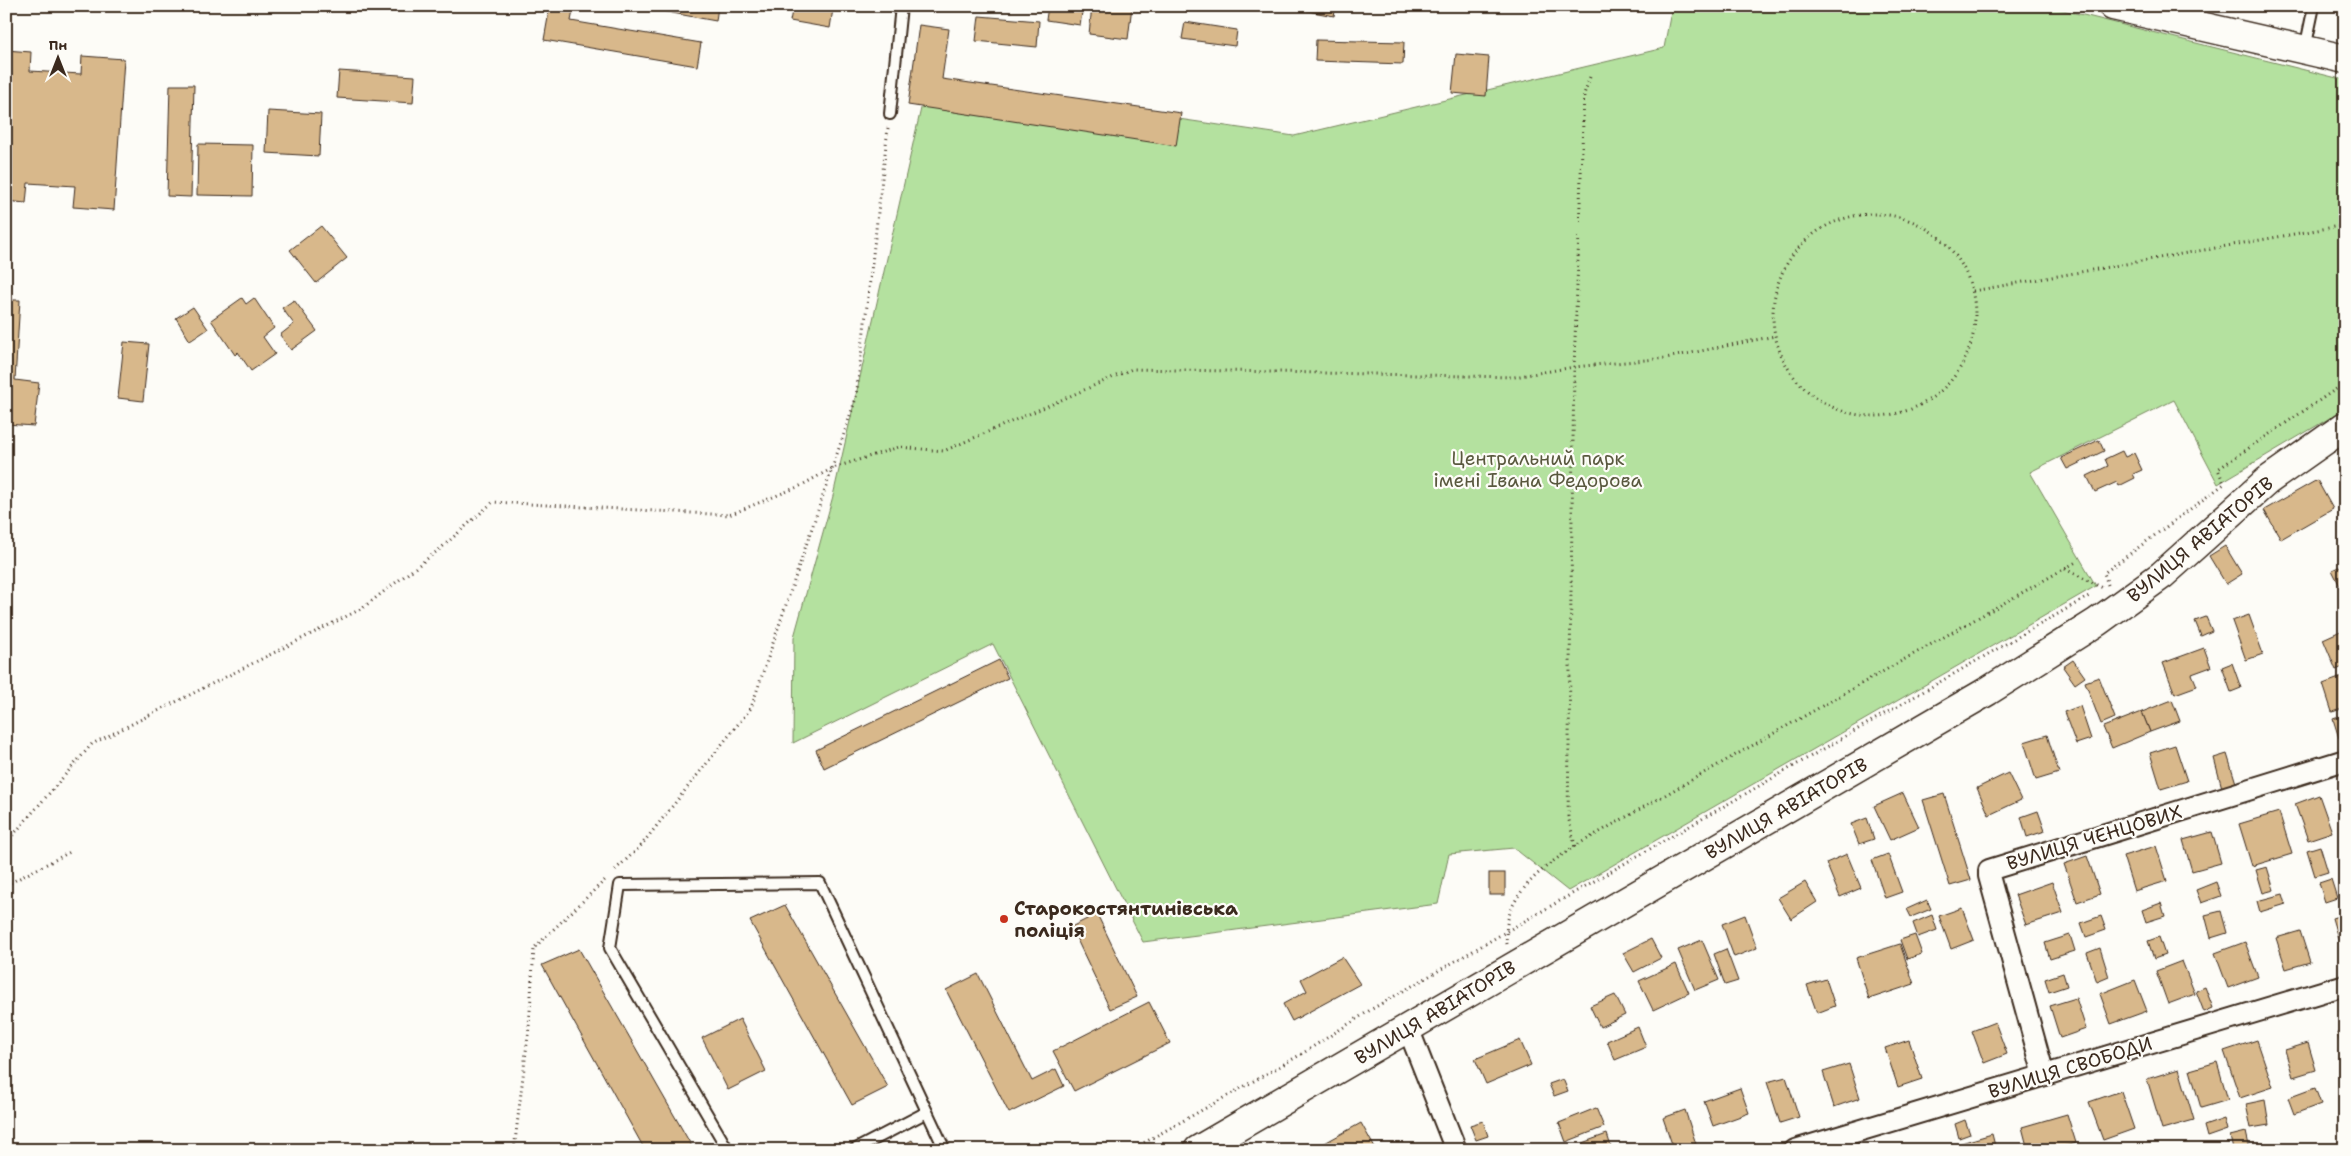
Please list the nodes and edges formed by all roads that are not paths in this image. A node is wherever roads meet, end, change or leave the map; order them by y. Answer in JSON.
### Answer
{"nodes":[{"id":1,"x":901,"y":6,"type":"edge"},
{"id":2,"x":2113,"y":6,"type":"edge"},
{"id":3,"x":2314,"y":6,"type":"edge"},
{"id":4,"x":2305,"y":50,"type":"junction"},
{"id":5,"x":2345,"y":59,"type":"edge"},
{"id":6,"x":890,"y":114,"type":"road end"},
{"id":7,"x":2345,"y":426,"type":"edge"},
{"id":8,"x":2345,"y":760,"type":"edge"},
{"id":9,"x":2345,"y":985,"type":"edge"},
{"id":10,"x":1408,"y":1028,"type":"junction"},
{"id":11,"x":2044,"y":1075,"type":"junction"},
{"id":12,"x":927,"y":1112,"type":"junction"},
{"id":13,"x":728,"y":1150,"type":"edge"},
{"id":14,"x":854,"y":1150,"type":"edge"},
{"id":15,"x":944,"y":1150,"type":"edge"},
{"id":16,"x":1198,"y":1150,"type":"edge"},
{"id":17,"x":1456,"y":1150,"type":"edge"},
{"id":18,"x":1795,"y":1150,"type":"edge"}],
"edges":[{"from":1,"to":6,"type":"lane"},
{"from":2,"to":4,"type":"street"},
{"from":3,"to":4,"type":"lane"},
{"from":4,"to":5,"type":"street"},
{"from":7,"to":10,"type":"street","name":"ВУЛИЦЯ АВІАТОРІВ"},
{"from":8,"to":11,"type":"street","name":"ВУЛИЦЯ ЧЕНЦОВИХ"},
{"from":9,"to":11,"type":"street","name":"ВУЛИЦЯ СВОБОДИ"},
{"from":10,"to":16,"type":"street","name":"ВУЛИЦЯ АВІАТОРІВ"},
{"from":10,"to":17,"type":"street"},
{"from":11,"to":18,"type":"street","name":"ВУЛИЦЯ СВОБОДИ"},
{"from":12,"to":13,"type":"lane"},
{"from":12,"to":14,"type":"lane"},
{"from":12,"to":15,"type":"lane"}]}
